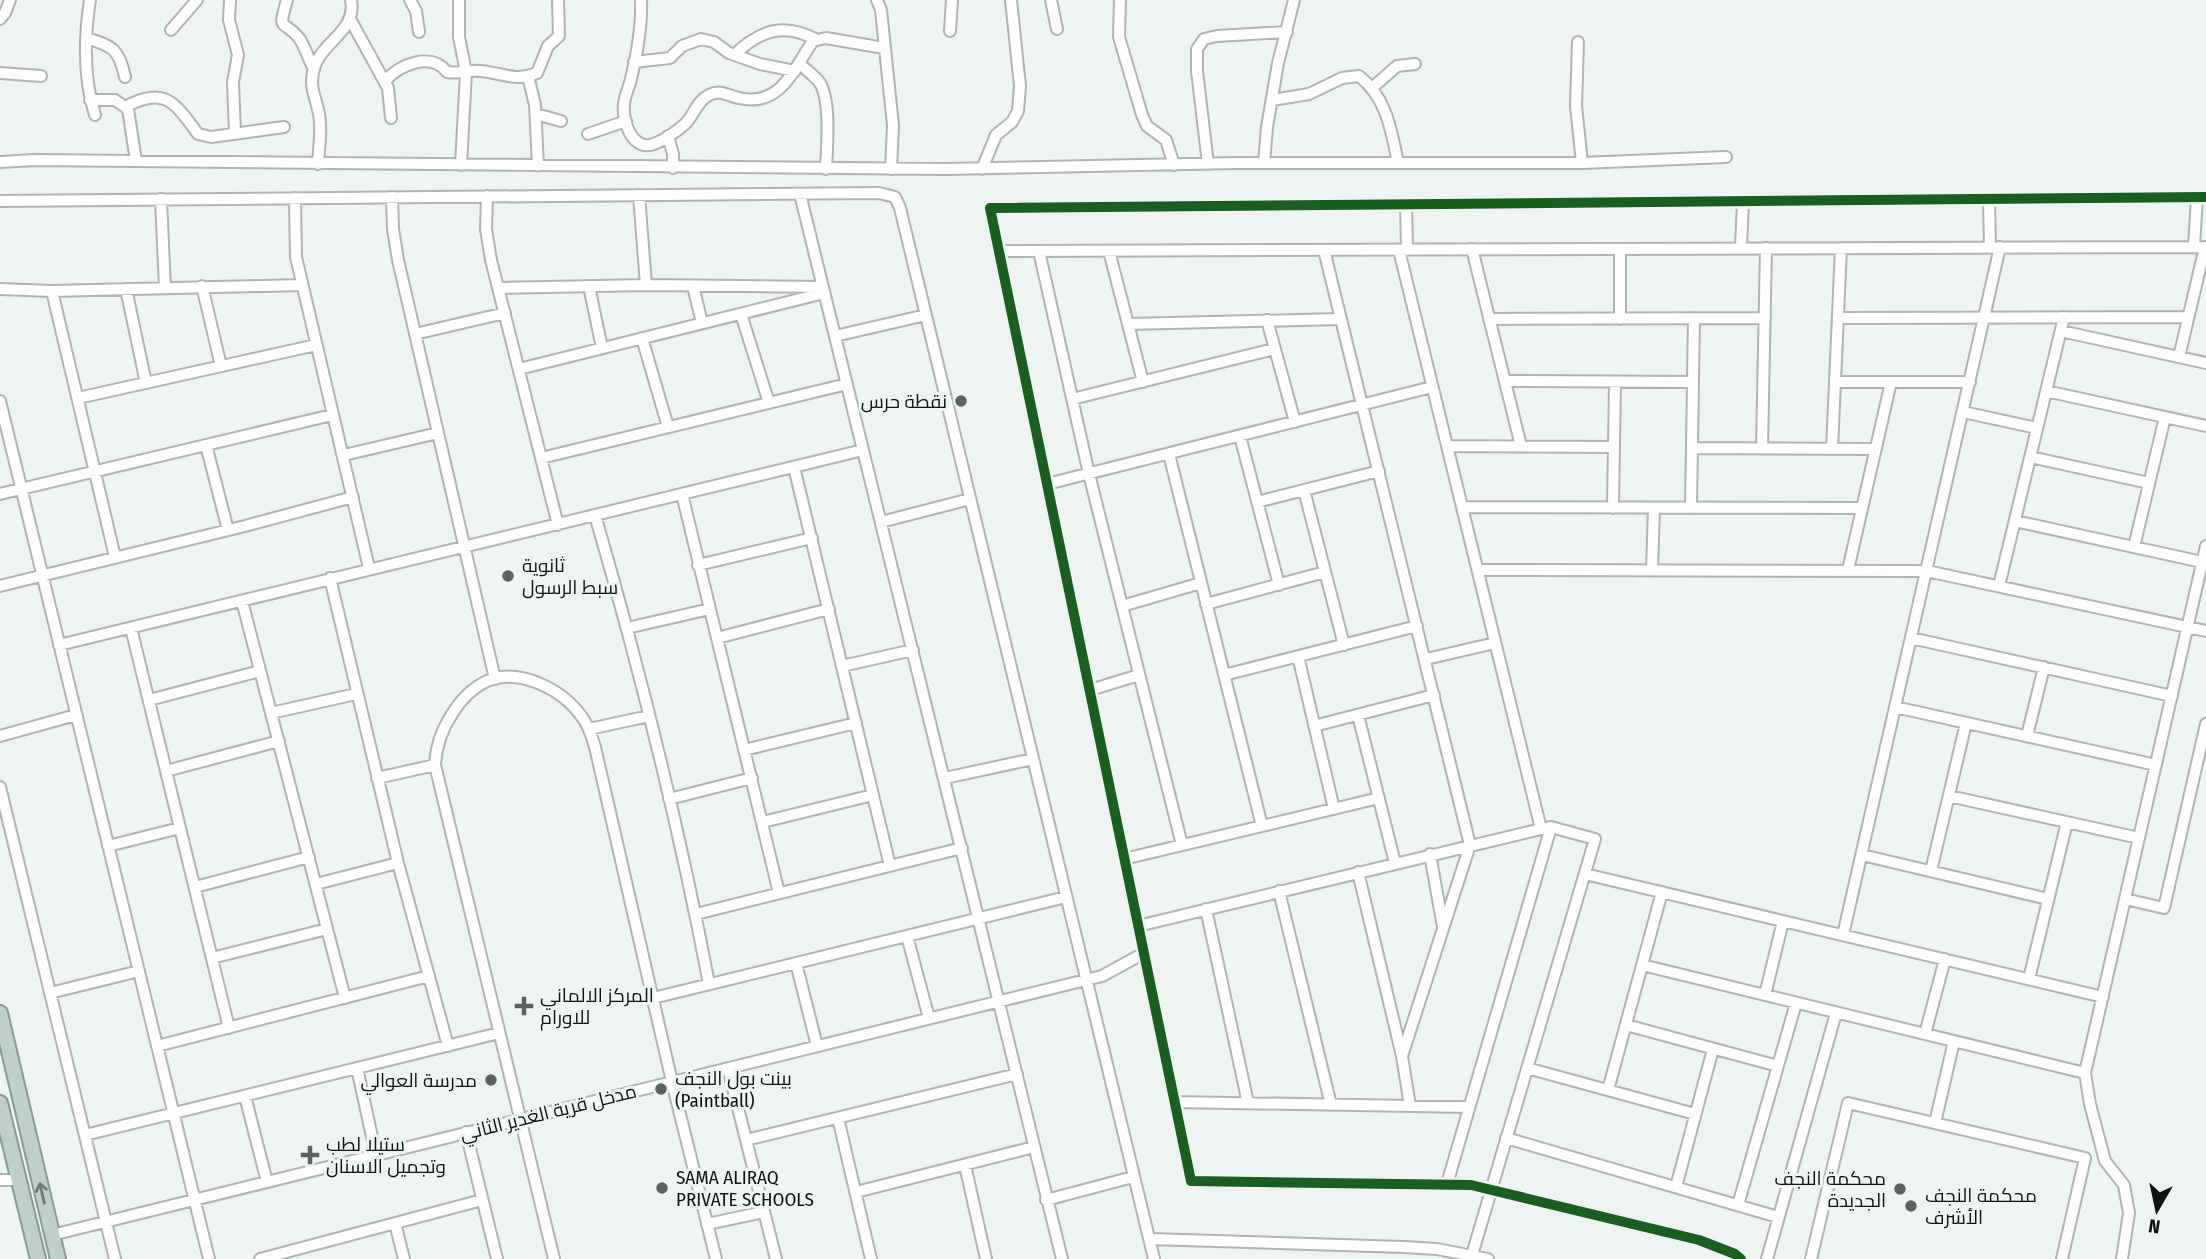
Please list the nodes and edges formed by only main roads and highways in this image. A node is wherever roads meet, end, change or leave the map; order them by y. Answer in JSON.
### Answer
{"nodes":[{"id":1,"x":0,"y":1013,"type":"edge"},
{"id":2,"x":0,"y":1103,"type":"edge"},
{"id":3,"x":38,"y":1259,"type":"edge"},
{"id":4,"x":58,"y":1259,"type":"edge"}],
"edges":[{"from":4,"to":1,"type":"highway","one_way":true},
{"from":2,"to":3,"type":"highway"}]}
